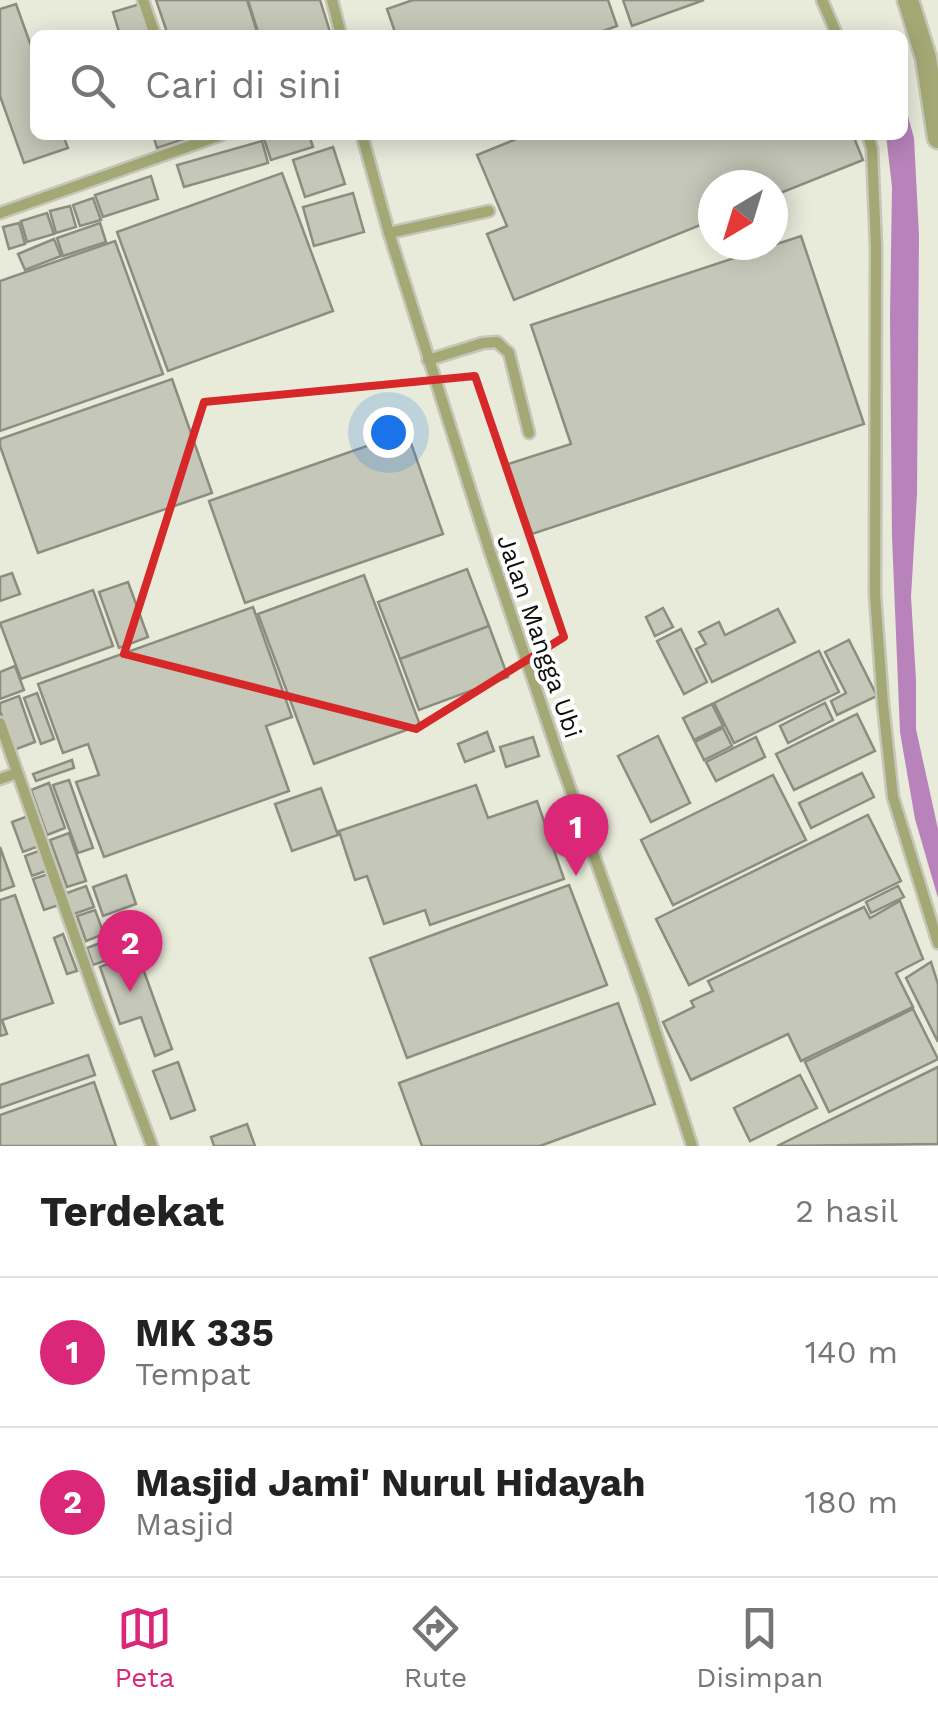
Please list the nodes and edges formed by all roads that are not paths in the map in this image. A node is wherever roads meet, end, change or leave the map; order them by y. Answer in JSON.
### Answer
{"nodes":[{"id":1,"x":144,"y":0,"type":"edge"},
{"id":2,"x":332,"y":0,"type":"edge"},
{"id":3,"x":822,"y":0,"type":"edge"},
{"id":4,"x":908,"y":0,"type":"edge"},
{"id":5,"x":153,"y":30,"type":"edge"},
{"id":6,"x":340,"y":30,"type":"edge"},
{"id":7,"x":835,"y":30,"type":"edge"},
{"id":8,"x":938,"y":138,"type":"edge"},
{"id":9,"x":190,"y":140,"type":"edge"},
{"id":10,"x":363,"y":140,"type":"edge"},
{"id":11,"x":869,"y":140,"type":"edge"},
{"id":12,"x":490,"y":211,"type":"dead end"},
{"id":13,"x":0,"y":213,"type":"edge"},
{"id":14,"x":389,"y":233,"type":"junction"},
{"id":15,"x":428,"y":360,"type":"junction"},
{"id":16,"x":529,"y":433,"type":"dead end"},
{"id":17,"x":0,"y":723,"type":"edge"},
{"id":18,"x":17,"y":773,"type":"junction"},
{"id":19,"x":0,"y":779,"type":"edge"},
{"id":20,"x":938,"y":944,"type":"edge"},
{"id":21,"x":152,"y":1146,"type":"edge"},
{"id":22,"x":692,"y":1146,"type":"edge"}],
"edges":[{"from":1,"to":5,"type":"lane"},
{"from":2,"to":6,"type":"lane"},
{"from":3,"to":7,"type":"lane"},
{"from":4,"to":8,"type":"street"},
{"from":9,"to":13,"type":"lane"},
{"from":10,"to":14,"type":"lane","name":"Jalan Mangga Ubi"},
{"from":11,"to":20,"type":"lane"},
{"from":12,"to":14,"type":"lane"},
{"from":14,"to":15,"type":"lane","name":"Jalan Mangga Ubi"},
{"from":15,"to":16,"type":"lane"},
{"from":15,"to":22,"type":"lane","name":"Jalan Mangga Ubi"},
{"from":17,"to":18,"type":"lane"},
{"from":18,"to":19,"type":"lane"},
{"from":18,"to":21,"type":"lane"}]}
